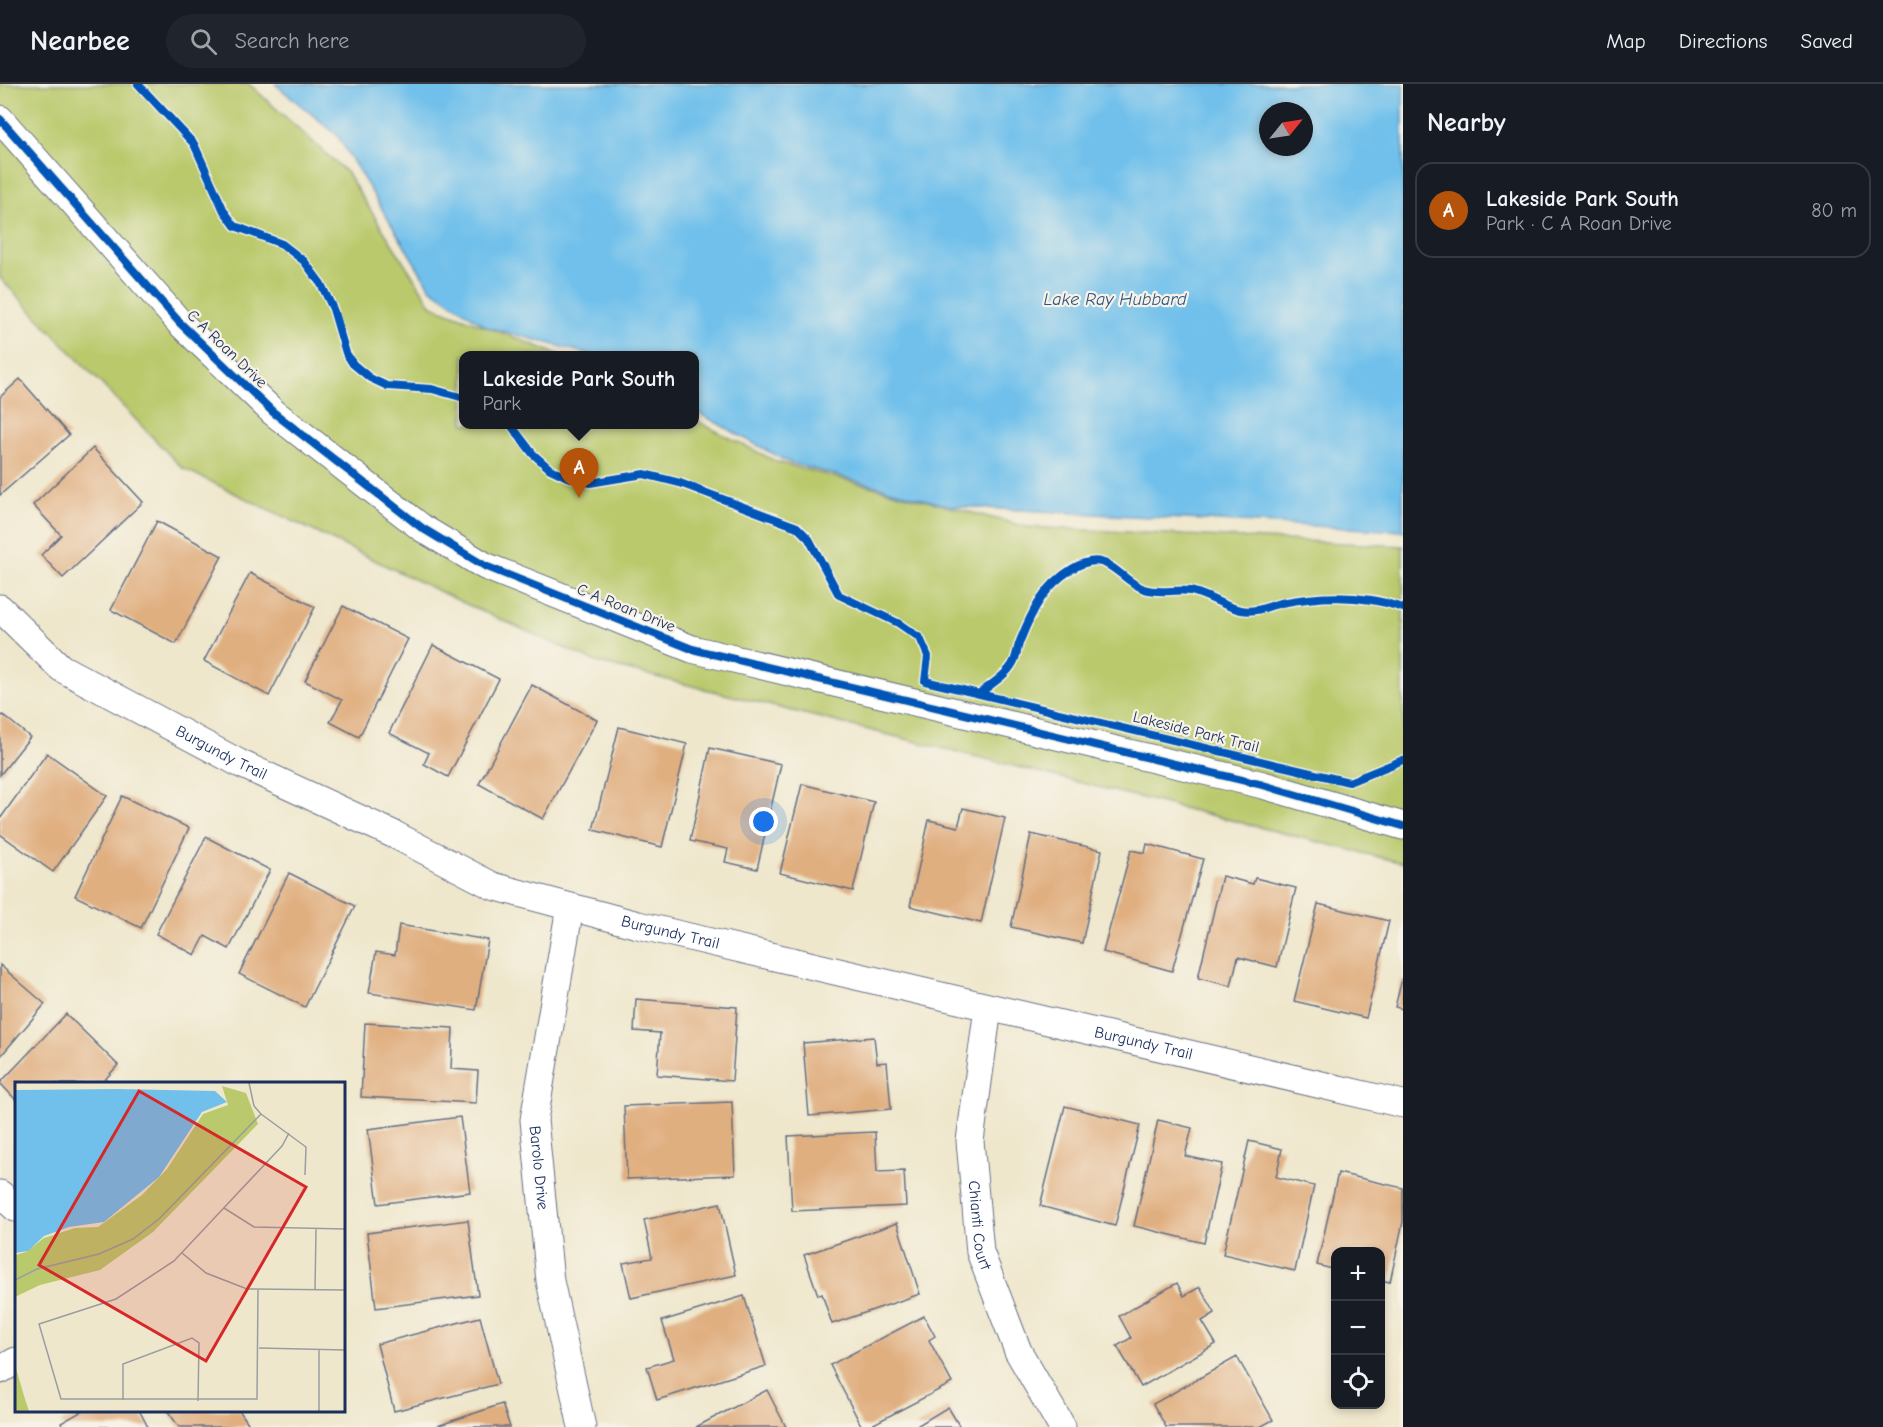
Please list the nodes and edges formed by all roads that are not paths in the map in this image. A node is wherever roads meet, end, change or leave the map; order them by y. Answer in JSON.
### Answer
{"nodes":[{"id":1,"x":0,"y":119,"type":"edge"},
{"id":2,"x":0,"y":608,"type":"edge"},
{"id":3,"x":1403,"y":826,"type":"edge"},
{"id":4,"x":570,"y":907,"type":"junction"},
{"id":5,"x":988,"y":1008,"type":"junction"},
{"id":6,"x":1403,"y":1104,"type":"edge"},
{"id":7,"x":0,"y":1194,"type":"edge"},
{"id":8,"x":15,"y":1207,"type":"edge"},
{"id":9,"x":15,"y":1362,"type":"edge"},
{"id":10,"x":0,"y":1370,"type":"edge"},
{"id":11,"x":582,"y":1427,"type":"edge"},
{"id":12,"x":1062,"y":1427,"type":"edge"}],
"edges":[{"from":1,"to":3,"type":"street","name":"C A Roan Drive"},
{"from":2,"to":4,"type":"street","name":"Burgundy Trail"},
{"from":4,"to":5,"type":"street","name":"Burgundy Trail"},
{"from":4,"to":11,"type":"street","name":"Barolo Drive"},
{"from":5,"to":6,"type":"street","name":"Burgundy Trail"},
{"from":5,"to":12,"type":"street","name":"Chianti Court"},
{"from":7,"to":8,"type":"street"},
{"from":9,"to":10,"type":"street"}]}
